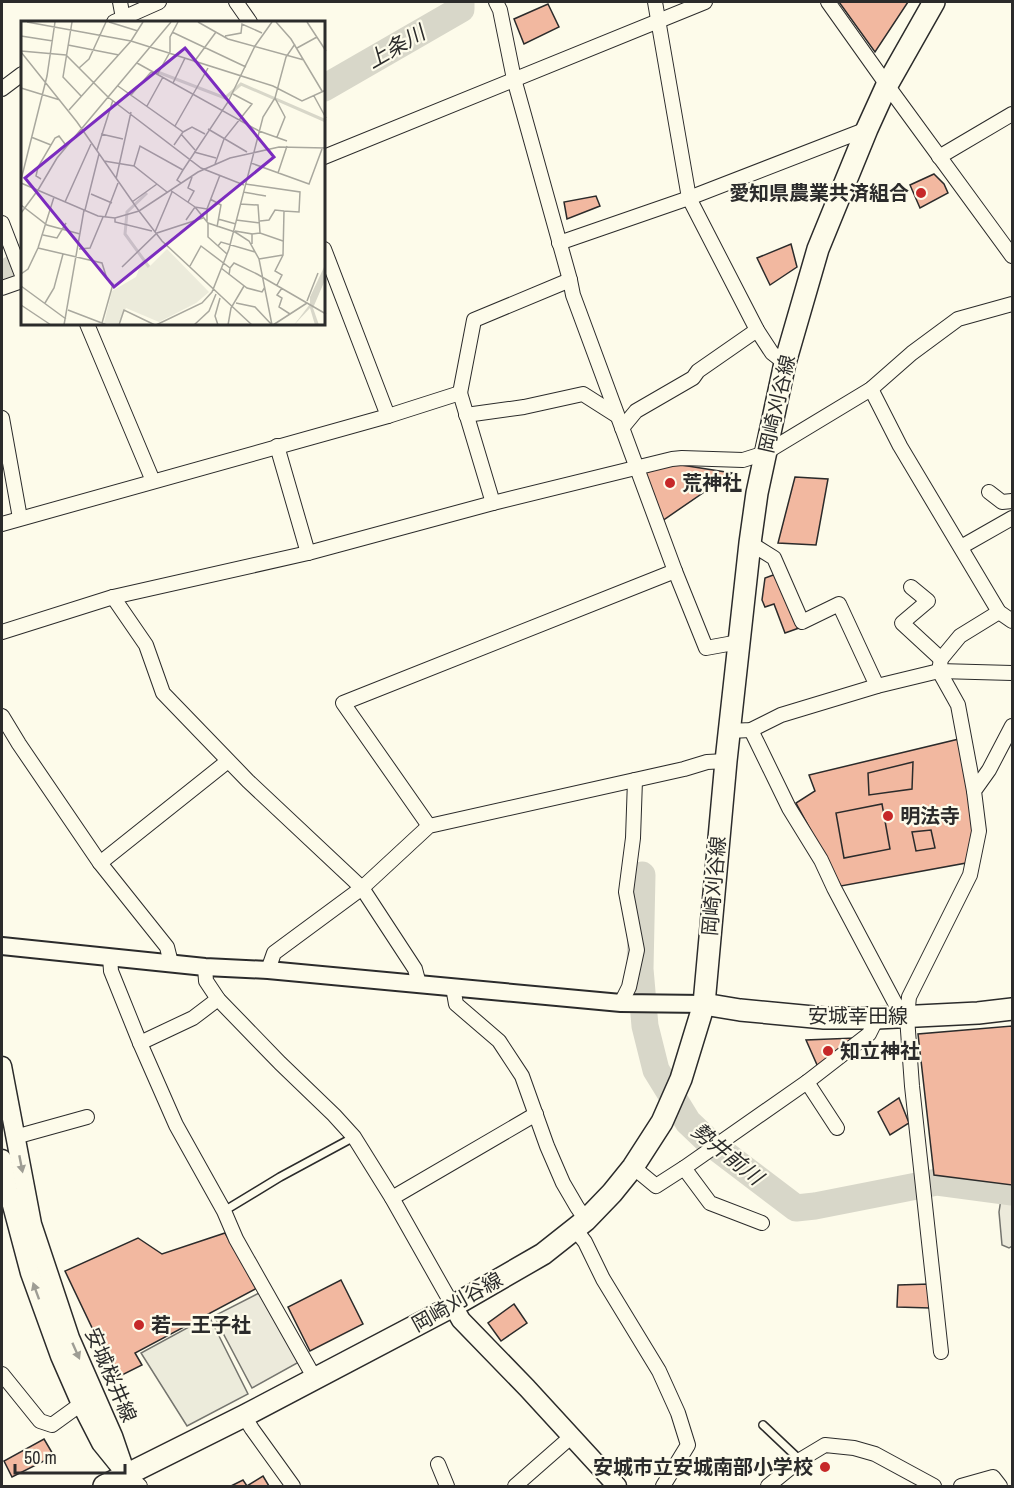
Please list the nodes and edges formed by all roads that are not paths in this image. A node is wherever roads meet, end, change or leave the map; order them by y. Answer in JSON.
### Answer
{"nodes":[{"id":1,"x":120,"y":2,"type":"edge"},
{"id":2,"x":159,"y":2,"type":"edge"},
{"id":3,"x":236,"y":2,"type":"edge"},
{"id":4,"x":496,"y":2,"type":"edge"},
{"id":5,"x":655,"y":2,"type":"edge"},
{"id":6,"x":705,"y":2,"type":"edge"},
{"id":7,"x":828,"y":2,"type":"edge"},
{"id":8,"x":934,"y":2,"type":"edge"},
{"id":9,"x":118,"y":20,"type":"edge"},
{"id":10,"x":249,"y":21,"type":"edge"},
{"id":11,"x":658,"y":21,"type":"junction"},
{"id":12,"x":21,"y":75,"type":"edge"},
{"id":13,"x":514,"y":79,"type":"junction"},
{"id":14,"x":887,"y":85,"type":"junction"},
{"id":15,"x":2,"y":89,"type":"edge"},
{"id":16,"x":1012,"y":114,"type":"edge"},
{"id":17,"x":867,"y":129,"type":"junction"},
{"id":18,"x":326,"y":156,"type":"edge"},
{"id":19,"x":939,"y":157,"type":"junction"},
{"id":20,"x":689,"y":198,"type":"junction"},
{"id":21,"x":2,"y":223,"type":"edge"},
{"id":22,"x":559,"y":243,"type":"junction"},
{"id":23,"x":326,"y":254,"type":"edge"},
{"id":24,"x":1012,"y":256,"type":"edge"},
{"id":25,"x":21,"y":272,"type":"edge"},
{"id":26,"x":570,"y":280,"type":"junction"},
{"id":27,"x":21,"y":281,"type":"edge"},
{"id":28,"x":2,"y":288,"type":"edge"},
{"id":29,"x":1012,"y":304,"type":"edge"},
{"id":30,"x":88,"y":326,"type":"edge"},
{"id":31,"x":757,"y":330,"type":"junction"},
{"id":32,"x":785,"y":363,"type":"junction"},
{"id":33,"x":871,"y":389,"type":"junction"},
{"id":34,"x":460,"y":393,"type":"junction"},
{"id":35,"x":466,"y":415,"type":"junction"},
{"id":36,"x":616,"y":415,"type":"junction"},
{"id":37,"x":388,"y":416,"type":"junction"},
{"id":38,"x":2,"y":418,"type":"edge"},
{"id":39,"x":622,"y":428,"type":"junction"},
{"id":40,"x":277,"y":446,"type":"junction"},
{"id":41,"x":765,"y":453,"type":"junction"},
{"id":42,"x":637,"y":467,"type":"junction"},
{"id":43,"x":153,"y":481,"type":"junction"},
{"id":44,"x":989,"y":492,"type":"dead end"},
{"id":45,"x":1012,"y":501,"type":"edge"},
{"id":46,"x":493,"y":503,"type":"junction"},
{"id":47,"x":20,"y":518,"type":"junction"},
{"id":48,"x":1012,"y":518,"type":"edge"},
{"id":49,"x":2,"y":524,"type":"edge"},
{"id":50,"x":750,"y":543,"type":"junction"},
{"id":51,"x":961,"y":547,"type":"junction"},
{"id":52,"x":308,"y":553,"type":"junction"},
{"id":53,"x":675,"y":571,"type":"junction"},
{"id":54,"x":911,"y":587,"type":"dead end"},
{"id":55,"x":113,"y":597,"type":"junction"},
{"id":56,"x":999,"y":612,"type":"junction"},
{"id":57,"x":1012,"y":621,"type":"edge"},
{"id":58,"x":2,"y":632,"type":"edge"},
{"id":59,"x":739,"y":642,"type":"junction"},
{"id":60,"x":940,"y":665,"type":"junction"},
{"id":61,"x":1012,"y":673,"type":"edge"},
{"id":62,"x":877,"y":686,"type":"junction"},
{"id":63,"x":2,"y":716,"type":"edge"},
{"id":64,"x":1012,"y":726,"type":"edge"},
{"id":65,"x":751,"y":730,"type":"junction"},
{"id":66,"x":729,"y":731,"type":"junction"},
{"id":67,"x":228,"y":761,"type":"junction"},
{"id":68,"x":726,"y":761,"type":"junction"},
{"id":69,"x":635,"y":780,"type":"junction"},
{"id":70,"x":974,"y":791,"type":"junction"},
{"id":71,"x":429,"y":826,"type":"junction"},
{"id":72,"x":100,"y":863,"type":"junction"},
{"id":73,"x":362,"y":888,"type":"junction"},
{"id":74,"x":2,"y":946,"type":"edge"},
{"id":75,"x":110,"y":957,"type":"junction"},
{"id":76,"x":171,"y":963,"type":"junction"},
{"id":77,"x":205,"y":967,"type":"junction"},
{"id":78,"x":268,"y":970,"type":"junction"},
{"id":79,"x":419,"y":984,"type":"junction"},
{"id":80,"x":453,"y":987,"type":"junction"},
{"id":81,"x":218,"y":999,"type":"junction"},
{"id":82,"x":621,"y":1003,"type":"junction"},
{"id":83,"x":704,"y":1004,"type":"junction"},
{"id":84,"x":1012,"y":1009,"type":"edge"},
{"id":85,"x":907,"y":1017,"type":"junction"},
{"id":86,"x":877,"y":1018,"type":"junction"},
{"id":87,"x":140,"y":1044,"type":"junction"},
{"id":88,"x":2,"y":1066,"type":"edge"},
{"id":89,"x":807,"y":1083,"type":"junction"},
{"id":90,"x":536,"y":1114,"type":"junction"},
{"id":91,"x":87,"y":1117,"type":"dead end"},
{"id":92,"x":837,"y":1128,"type":"dead end"},
{"id":93,"x":15,"y":1137,"type":"junction"},
{"id":94,"x":354,"y":1137,"type":"junction"},
{"id":95,"x":2,"y":1159,"type":"edge"},
{"id":96,"x":633,"y":1167,"type":"junction"},
{"id":97,"x":684,"y":1168,"type":"junction"},
{"id":98,"x":392,"y":1198,"type":"junction"},
{"id":99,"x":224,"y":1211,"type":"junction"},
{"id":100,"x":762,"y":1223,"type":"dead end"},
{"id":101,"x":581,"y":1224,"type":"junction"},
{"id":102,"x":453,"y":1305,"type":"junction"},
{"id":103,"x":942,"y":1352,"type":"dead end"},
{"id":104,"x":2,"y":1374,"type":"edge"},
{"id":105,"x":314,"y":1377,"type":"junction"},
{"id":106,"x":81,"y":1404,"type":"junction"},
{"id":107,"x":244,"y":1416,"type":"junction"},
{"id":108,"x":763,"y":1425,"type":"dead end"},
{"id":109,"x":572,"y":1436,"type":"junction"},
{"id":110,"x":800,"y":1460,"type":"junction"},
{"id":111,"x":438,"y":1464,"type":"dead end"},
{"id":112,"x":133,"y":1480,"type":"edge"},
{"id":113,"x":104,"y":1486,"type":"edge"},
{"id":114,"x":293,"y":1486,"type":"edge"},
{"id":115,"x":447,"y":1486,"type":"edge"},
{"id":116,"x":514,"y":1486,"type":"edge"},
{"id":117,"x":617,"y":1486,"type":"edge"},
{"id":118,"x":663,"y":1486,"type":"edge"},
{"id":119,"x":768,"y":1486,"type":"edge"},
{"id":120,"x":934,"y":1486,"type":"edge"},
{"id":121,"x":961,"y":1486,"type":"edge"},
{"id":122,"x":1000,"y":1486,"type":"edge"}],
"edges":[{"from":1,"to":9,"type":"street"},
{"from":2,"to":9,"type":"street"},
{"from":3,"to":10,"type":"street"},
{"from":4,"to":13,"type":"street"},
{"from":5,"to":11,"type":"street"},
{"from":6,"to":11,"type":"street"},
{"from":7,"to":14,"type":"street"},
{"from":8,"to":14,"type":"main road","name":"岡崎刈谷線"},
{"from":11,"to":13,"type":"street"},
{"from":11,"to":20,"type":"street"},
{"from":12,"to":15,"type":"street"},
{"from":13,"to":18,"type":"street"},
{"from":13,"to":22,"type":"street"},
{"from":14,"to":17,"type":"main road","name":"岡崎刈谷線"},
{"from":14,"to":19,"type":"street"},
{"from":16,"to":19,"type":"street"},
{"from":17,"to":20,"type":"street"},
{"from":17,"to":32,"type":"main road","name":"岡崎刈谷線"},
{"from":19,"to":24,"type":"street"},
{"from":20,"to":22,"type":"street"},
{"from":20,"to":31,"type":"street"},
{"from":21,"to":25,"type":"street"},
{"from":22,"to":26,"type":"street"},
{"from":23,"to":37,"type":"street"},
{"from":26,"to":34,"type":"street"},
{"from":26,"to":36,"type":"street"},
{"from":27,"to":28,"type":"street"},
{"from":29,"to":33,"type":"street"},
{"from":30,"to":43,"type":"street"},
{"from":31,"to":32,"type":"street"},
{"from":31,"to":39,"type":"street"},
{"from":32,"to":41,"type":"main road","name":"岡崎刈谷線"},
{"from":33,"to":41,"type":"street"},
{"from":33,"to":51,"type":"street"},
{"from":34,"to":35,"type":"street"},
{"from":34,"to":37,"type":"street"},
{"from":35,"to":36,"type":"street"},
{"from":35,"to":46,"type":"street"},
{"from":36,"to":39,"type":"street"},
{"from":37,"to":40,"type":"street"},
{"from":38,"to":47,"type":"street"},
{"from":39,"to":42,"type":"street"},
{"from":40,"to":43,"type":"street"},
{"from":40,"to":52,"type":"street"},
{"from":41,"to":42,"type":"street"},
{"from":41,"to":50,"type":"main road","name":"岡崎刈谷線"},
{"from":42,"to":46,"type":"street"},
{"from":42,"to":53,"type":"street"},
{"from":43,"to":47,"type":"street"},
{"from":44,"to":45,"type":"street"},
{"from":46,"to":52,"type":"street"},
{"from":47,"to":49,"type":"street"},
{"from":48,"to":51,"type":"street"},
{"from":50,"to":59,"type":"main road","name":"岡崎刈谷線"},
{"from":50,"to":62,"type":"street"},
{"from":51,"to":56,"type":"street"},
{"from":52,"to":55,"type":"street"},
{"from":53,"to":59,"type":"street"},
{"from":53,"to":71,"type":"street"},
{"from":54,"to":60,"type":"street"},
{"from":55,"to":58,"type":"street"},
{"from":55,"to":67,"type":"street"},
{"from":56,"to":57,"type":"street"},
{"from":56,"to":60,"type":"street"},
{"from":59,"to":66,"type":"main road","name":"岡崎刈谷線"},
{"from":60,"to":61,"type":"street"},
{"from":60,"to":62,"type":"street"},
{"from":60,"to":70,"type":"street"},
{"from":62,"to":65,"type":"street"},
{"from":63,"to":72,"type":"street"},
{"from":64,"to":70,"type":"street"},
{"from":65,"to":66,"type":"street"},
{"from":65,"to":85,"type":"street"},
{"from":66,"to":68,"type":"main road","name":"岡崎刈谷線"},
{"from":67,"to":72,"type":"street"},
{"from":67,"to":73,"type":"street"},
{"from":68,"to":69,"type":"street"},
{"from":68,"to":83,"type":"main road","name":"岡崎刈谷線"},
{"from":69,"to":71,"type":"street"},
{"from":69,"to":82,"type":"street"},
{"from":70,"to":85,"type":"street"},
{"from":71,"to":73,"type":"street"},
{"from":72,"to":76,"type":"street"},
{"from":73,"to":78,"type":"street"},
{"from":73,"to":79,"type":"street"},
{"from":74,"to":75,"type":"street"},
{"from":75,"to":76,"type":"street"},
{"from":75,"to":87,"type":"street"},
{"from":76,"to":77,"type":"street"},
{"from":77,"to":78,"type":"street"},
{"from":77,"to":81,"type":"street"},
{"from":78,"to":79,"type":"street"},
{"from":79,"to":80,"type":"street"},
{"from":80,"to":82,"type":"street"},
{"from":80,"to":90,"type":"street"},
{"from":81,"to":87,"type":"street"},
{"from":81,"to":94,"type":"street"},
{"from":82,"to":83,"type":"street"},
{"from":83,"to":86,"type":"main road","name":"安城幸田線"},
{"from":83,"to":96,"type":"main road","name":"岡崎刈谷線"},
{"from":84,"to":85,"type":"main road","name":"安城幸田線"},
{"from":85,"to":86,"type":"main road","name":"安城幸田線"},
{"from":85,"to":103,"type":"street"},
{"from":86,"to":89,"type":"street"},
{"from":87,"to":99,"type":"street"},
{"from":88,"to":93,"type":"main road","name":"安城桜井線"},
{"from":89,"to":92,"type":"street"},
{"from":89,"to":97,"type":"street"},
{"from":90,"to":98,"type":"street"},
{"from":90,"to":101,"type":"street"},
{"from":91,"to":93,"type":"street"},
{"from":93,"to":112,"type":"main road","name":"安城桜井線","one_way":true},
{"from":94,"to":98,"type":"street"},
{"from":94,"to":99,"type":"lane"},
{"from":106,"to":95,"type":"main road","name":"安城桜井線","one_way":true},
{"from":96,"to":97,"type":"street"},
{"from":96,"to":101,"type":"main road","name":"岡崎刈谷線"},
{"from":97,"to":100,"type":"street"},
{"from":98,"to":102,"type":"street"},
{"from":99,"to":105,"type":"street"},
{"from":101,"to":102,"type":"main road","name":"岡崎刈谷線"},
{"from":101,"to":118,"type":"street"},
{"from":102,"to":105,"type":"main road","name":"岡崎刈谷線"},
{"from":102,"to":109,"type":"main road"},
{"from":104,"to":106,"type":"street"},
{"from":105,"to":107,"type":"main road","name":"岡崎刈谷線"},
{"from":106,"to":112,"type":"main road","name":"安城桜井線"},
{"from":107,"to":112,"type":"main road","name":"岡崎刈谷線"},
{"from":107,"to":114,"type":"street"},
{"from":108,"to":110,"type":"lane"},
{"from":109,"to":116,"type":"street"},
{"from":109,"to":117,"type":"main road"},
{"from":110,"to":119,"type":"street"},
{"from":110,"to":120,"type":"street"},
{"from":111,"to":115,"type":"street"},
{"from":112,"to":113,"type":"main road","name":"岡崎刈谷線"},
{"from":121,"to":122,"type":"street"}]}
